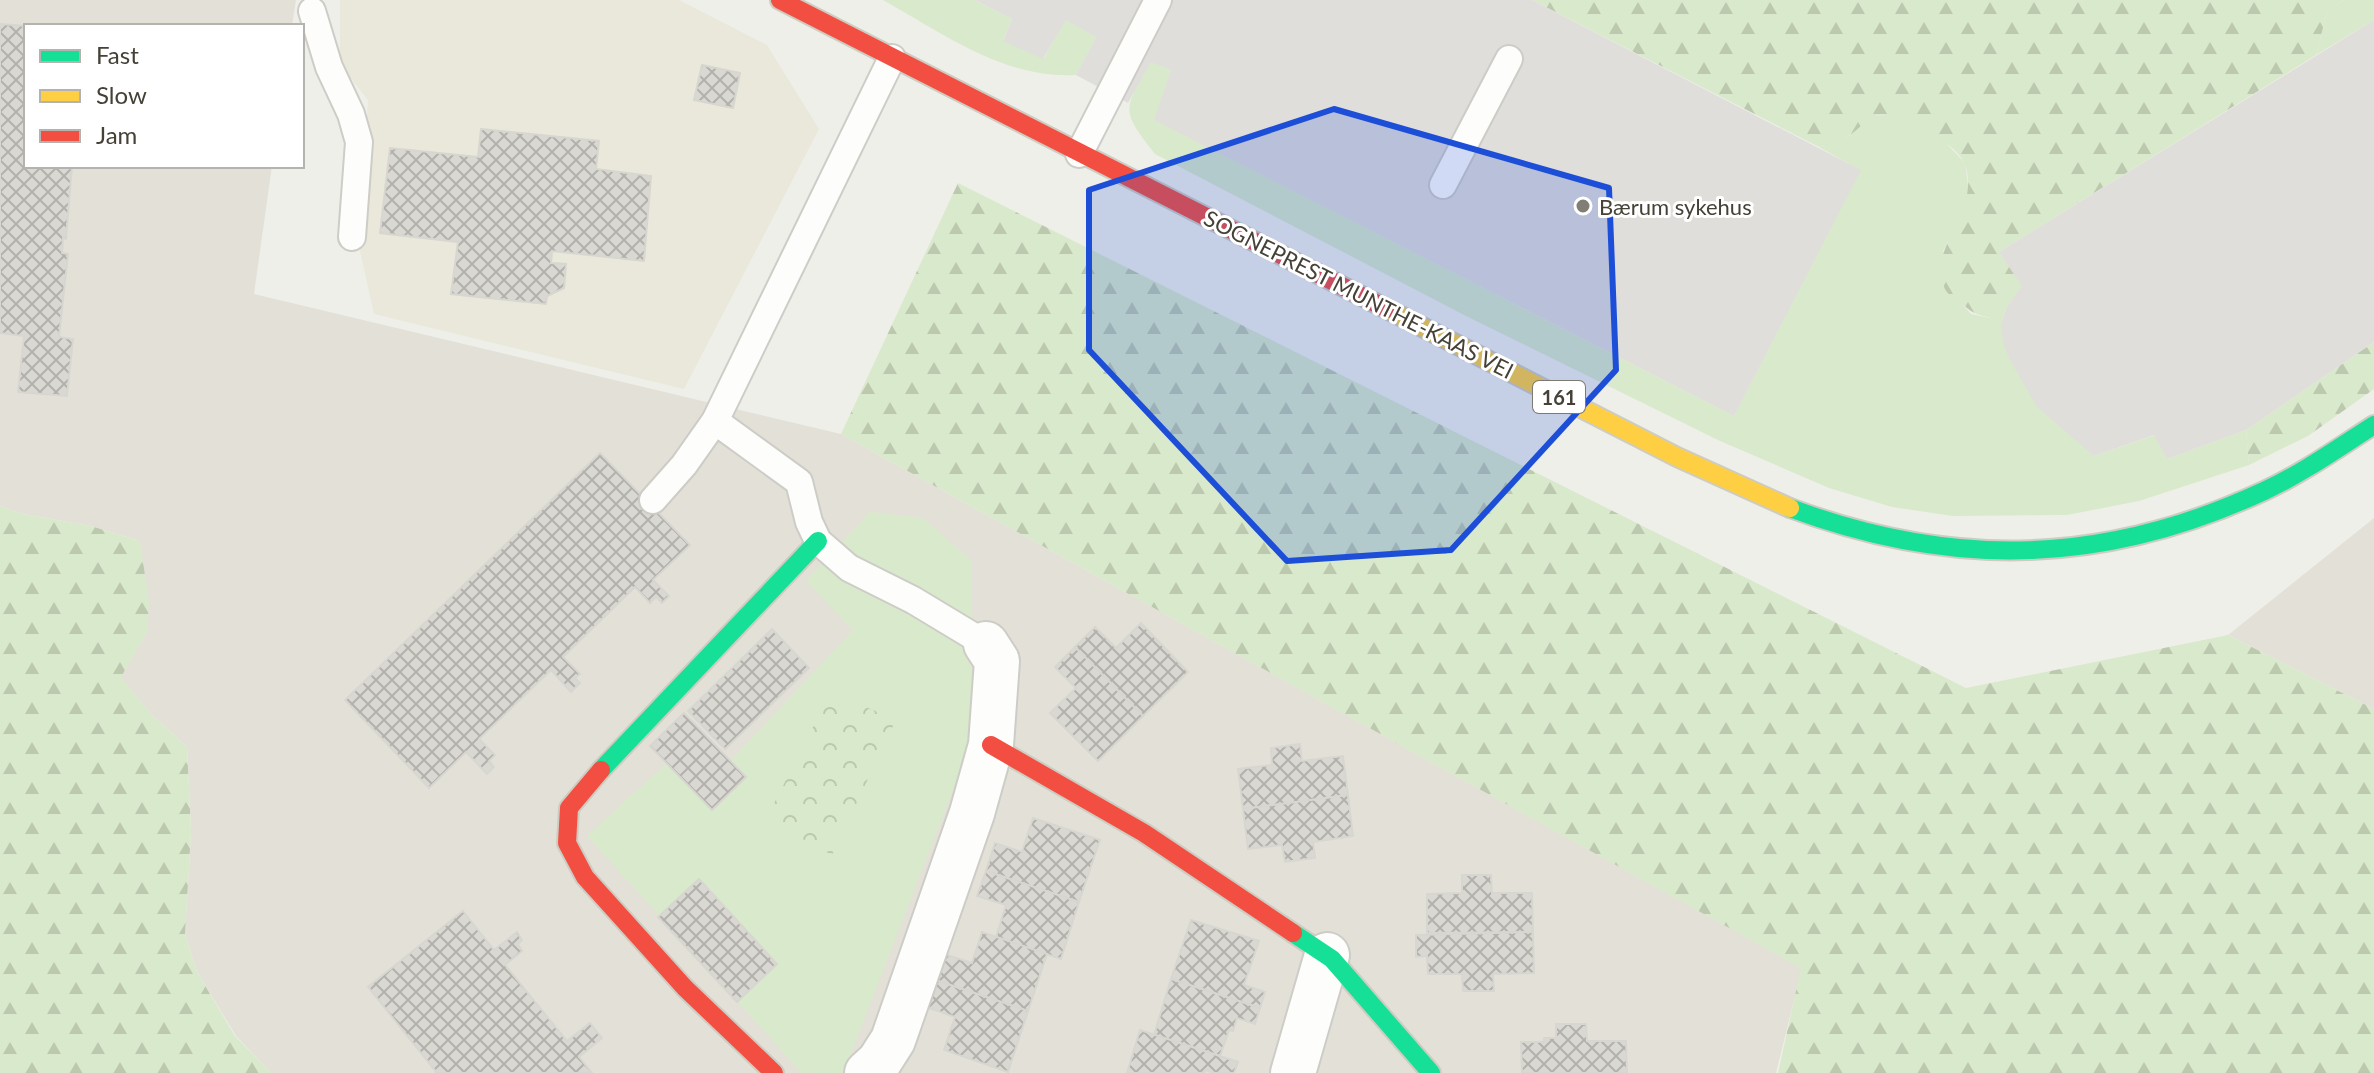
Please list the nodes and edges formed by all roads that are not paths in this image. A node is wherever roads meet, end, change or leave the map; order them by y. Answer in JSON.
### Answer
{"nodes":[{"id":1,"x":780,"y":0,"type":"edge"},
{"id":2,"x":1158,"y":0,"type":"edge"},
{"id":3,"x":312,"y":11,"type":"dead end"},
{"id":4,"x":892,"y":58,"type":"junction"},
{"id":5,"x":1509,"y":59,"type":"dead end"},
{"id":6,"x":1079,"y":154,"type":"junction"},
{"id":7,"x":1443,"y":185,"type":"dead end"},
{"id":8,"x":352,"y":237,"type":"dead end"},
{"id":9,"x":715,"y":421,"type":"junction"},
{"id":10,"x":2374,"y":425,"type":"edge"},
{"id":11,"x":653,"y":500,"type":"dead end"},
{"id":12,"x":818,"y":541,"type":"junction"},
{"id":13,"x":986,"y":644,"type":"joint"},
{"id":14,"x":991,"y":745,"type":"junction"},
{"id":15,"x":1327,"y":955,"type":"junction"},
{"id":16,"x":881,"y":1069,"type":"edge"},
{"id":17,"x":774,"y":1073,"type":"edge"},
{"id":18,"x":1293,"y":1073,"type":"edge"},
{"id":19,"x":1431,"y":1073,"type":"edge"}],
"edges":[{"from":1,"to":4,"type":"main road","name":"SOGNEPREST MUNTHE-KAAS VEI","number":"161"},
{"from":2,"to":6,"type":"lane"},
{"from":3,"to":8,"type":"lane"},
{"from":4,"to":6,"type":"main road","name":"SOGNEPREST MUNTHE-KAAS VEI","number":"161"},
{"from":4,"to":9,"type":"lane"},
{"from":5,"to":7,"type":"lane"},
{"from":6,"to":10,"type":"main road","name":"SOGNEPREST MUNTHE-KAAS VEI","number":"161"},
{"from":9,"to":11,"type":"lane"},
{"from":9,"to":12,"type":"lane"},
{"from":12,"to":13,"type":"lane"},
{"from":12,"to":17,"type":"main road"},
{"from":13,"to":14,"type":"street"},
{"from":14,"to":15,"type":"main road"},
{"from":14,"to":16,"type":"street"},
{"from":15,"to":18,"type":"street"},
{"from":15,"to":19,"type":"main road"}]}
